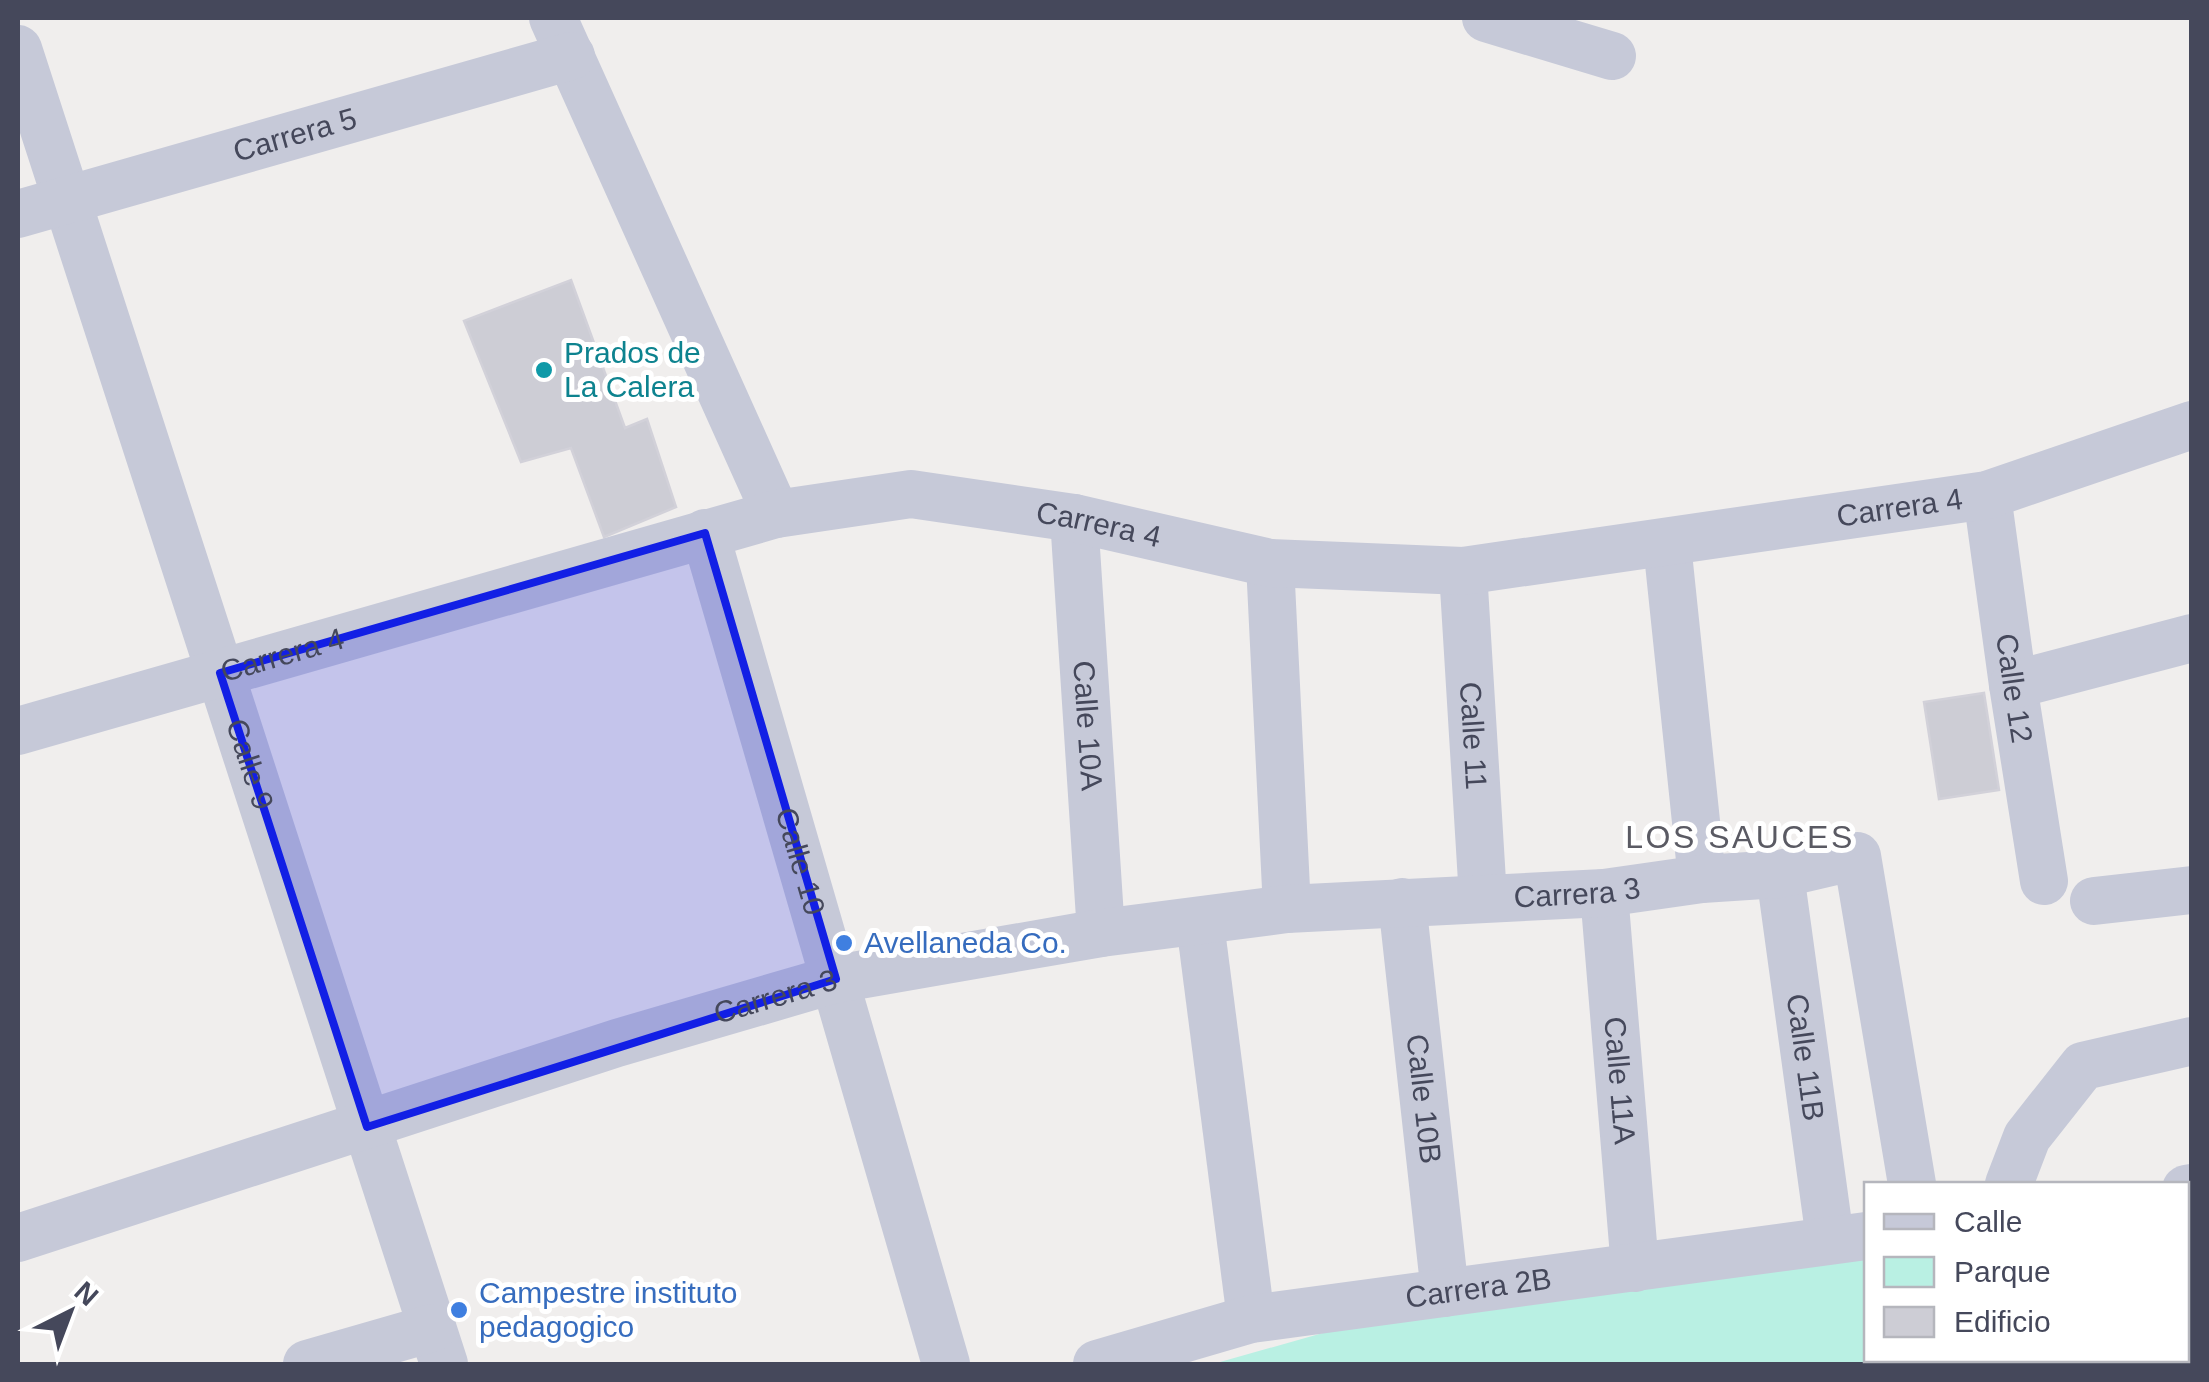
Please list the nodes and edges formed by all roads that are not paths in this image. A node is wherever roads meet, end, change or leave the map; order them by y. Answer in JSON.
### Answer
{"nodes":[{"id":1,"x":1486,"y":18,"type":"edge"},
{"id":2,"x":562,"y":37,"type":"edge"},
{"id":3,"x":18,"y":49,"type":"edge"},
{"id":4,"x":1612,"y":56,"type":"dead end"},
{"id":5,"x":67,"y":202,"type":"junction"},
{"id":6,"x":18,"y":214,"type":"edge"},
{"id":7,"x":2192,"y":424,"type":"edge"},
{"id":8,"x":1987,"y":495,"type":"junction"},
{"id":9,"x":776,"y":514,"type":"junction"},
{"id":10,"x":1074,"y":518,"type":"junction"},
{"id":11,"x":706,"y":533,"type":"junction"},
{"id":12,"x":1668,"y":544,"type":"junction"},
{"id":13,"x":1270,"y":564,"type":"junction"},
{"id":14,"x":1463,"y":571,"type":"junction"},
{"id":15,"x":2192,"y":638,"type":"edge"},
{"id":16,"x":220,"y":672,"type":"junction"},
{"id":17,"x":2012,"y":685,"type":"junction"},
{"id":18,"x":18,"y":731,"type":"edge"},
{"id":19,"x":1780,"y":874,"type":"junction"},
{"id":20,"x":1702,"y":879,"type":"junction"},
{"id":21,"x":2044,"y":882,"type":"dead end"},
{"id":22,"x":2192,"y":890,"type":"edge"},
{"id":23,"x":1604,"y":893,"type":"junction"},
{"id":24,"x":1483,"y":898,"type":"junction"},
{"id":25,"x":2094,"y":901,"type":"dead end"},
{"id":26,"x":1402,"y":902,"type":"junction"},
{"id":27,"x":1287,"y":908,"type":"junction"},
{"id":28,"x":1200,"y":922,"type":"junction"},
{"id":29,"x":1101,"y":933,"type":"junction"},
{"id":30,"x":836,"y":979,"type":"junction"},
{"id":31,"x":2192,"y":1041,"type":"edge"},
{"id":32,"x":367,"y":1126,"type":"junction"},
{"id":33,"x":1912,"y":1182,"type":"edge"},
{"id":34,"x":2010,"y":1182,"type":"edge"},
{"id":35,"x":18,"y":1238,"type":"edge"},
{"id":36,"x":1848,"y":1238,"type":"edge"},
{"id":37,"x":1635,"y":1268,"type":"junction"},
{"id":38,"x":1445,"y":1293,"type":"junction"},
{"id":39,"x":1251,"y":1319,"type":"junction"},
{"id":40,"x":438,"y":1346,"type":"edge"},
{"id":41,"x":307,"y":1364,"type":"edge"},
{"id":42,"x":946,"y":1364,"type":"edge"},
{"id":43,"x":1097,"y":1364,"type":"edge"}],
"edges":[{"from":1,"to":4,"type":"street"},
{"from":2,"to":5,"type":"street","name":"Carrera 5"},
{"from":2,"to":9,"type":"street"},
{"from":3,"to":5,"type":"street","name":"Calle 9"},
{"from":5,"to":6,"type":"street","name":"Carrera 5"},
{"from":5,"to":16,"type":"street","name":"Calle 9"},
{"from":7,"to":8,"type":"street","name":"Carrera 4"},
{"from":8,"to":12,"type":"street","name":"Carrera 4"},
{"from":8,"to":17,"type":"street","name":"Calle 12"},
{"from":9,"to":10,"type":"street","name":"Carrera 4"},
{"from":9,"to":11,"type":"street","name":"Carrera 4"},
{"from":10,"to":13,"type":"street","name":"Carrera 4"},
{"from":10,"to":29,"type":"street","name":"Calle 10A"},
{"from":11,"to":16,"type":"street","name":"Carrera 4"},
{"from":11,"to":30,"type":"street","name":"Calle 10"},
{"from":12,"to":14,"type":"street","name":"Carrera 4"},
{"from":12,"to":20,"type":"street"},
{"from":13,"to":14,"type":"street","name":"Carrera 4"},
{"from":13,"to":27,"type":"street"},
{"from":14,"to":24,"type":"street","name":"Calle 11"},
{"from":15,"to":17,"type":"street"},
{"from":16,"to":18,"type":"street","name":"Carrera 4"},
{"from":16,"to":32,"type":"street","name":"Calle 9"},
{"from":17,"to":21,"type":"street","name":"Calle 12"},
{"from":19,"to":20,"type":"street","name":"Carrera 3"},
{"from":19,"to":33,"type":"street","name":"Carrera 3"},
{"from":19,"to":36,"type":"street","name":"Calle 11B"},
{"from":20,"to":23,"type":"street","name":"Carrera 3"},
{"from":22,"to":25,"type":"street"},
{"from":23,"to":24,"type":"street","name":"Carrera 3"},
{"from":23,"to":37,"type":"street","name":"Calle 11A"},
{"from":24,"to":26,"type":"street","name":"Carrera 3"},
{"from":26,"to":27,"type":"street","name":"Carrera 3"},
{"from":26,"to":38,"type":"street","name":"Calle 10B"},
{"from":27,"to":28,"type":"street","name":"Carrera 3"},
{"from":28,"to":29,"type":"street","name":"Carrera 3"},
{"from":28,"to":39,"type":"street"},
{"from":29,"to":30,"type":"street","name":"Carrera 3"},
{"from":30,"to":32,"type":"street","name":"Carrera 3"},
{"from":30,"to":42,"type":"street","name":"Calle 10"},
{"from":31,"to":34,"type":"street"},
{"from":32,"to":35,"type":"street","name":"Carrera 3"},
{"from":32,"to":40,"type":"street","name":"Calle 9"},
{"from":36,"to":37,"type":"street","name":"Carrera 2B"},
{"from":37,"to":38,"type":"street","name":"Carrera 2B"},
{"from":38,"to":39,"type":"street","name":"Carrera 2B"},
{"from":39,"to":43,"type":"street","name":"Carrera 2B"},
{"from":40,"to":41,"type":"street"}]}
